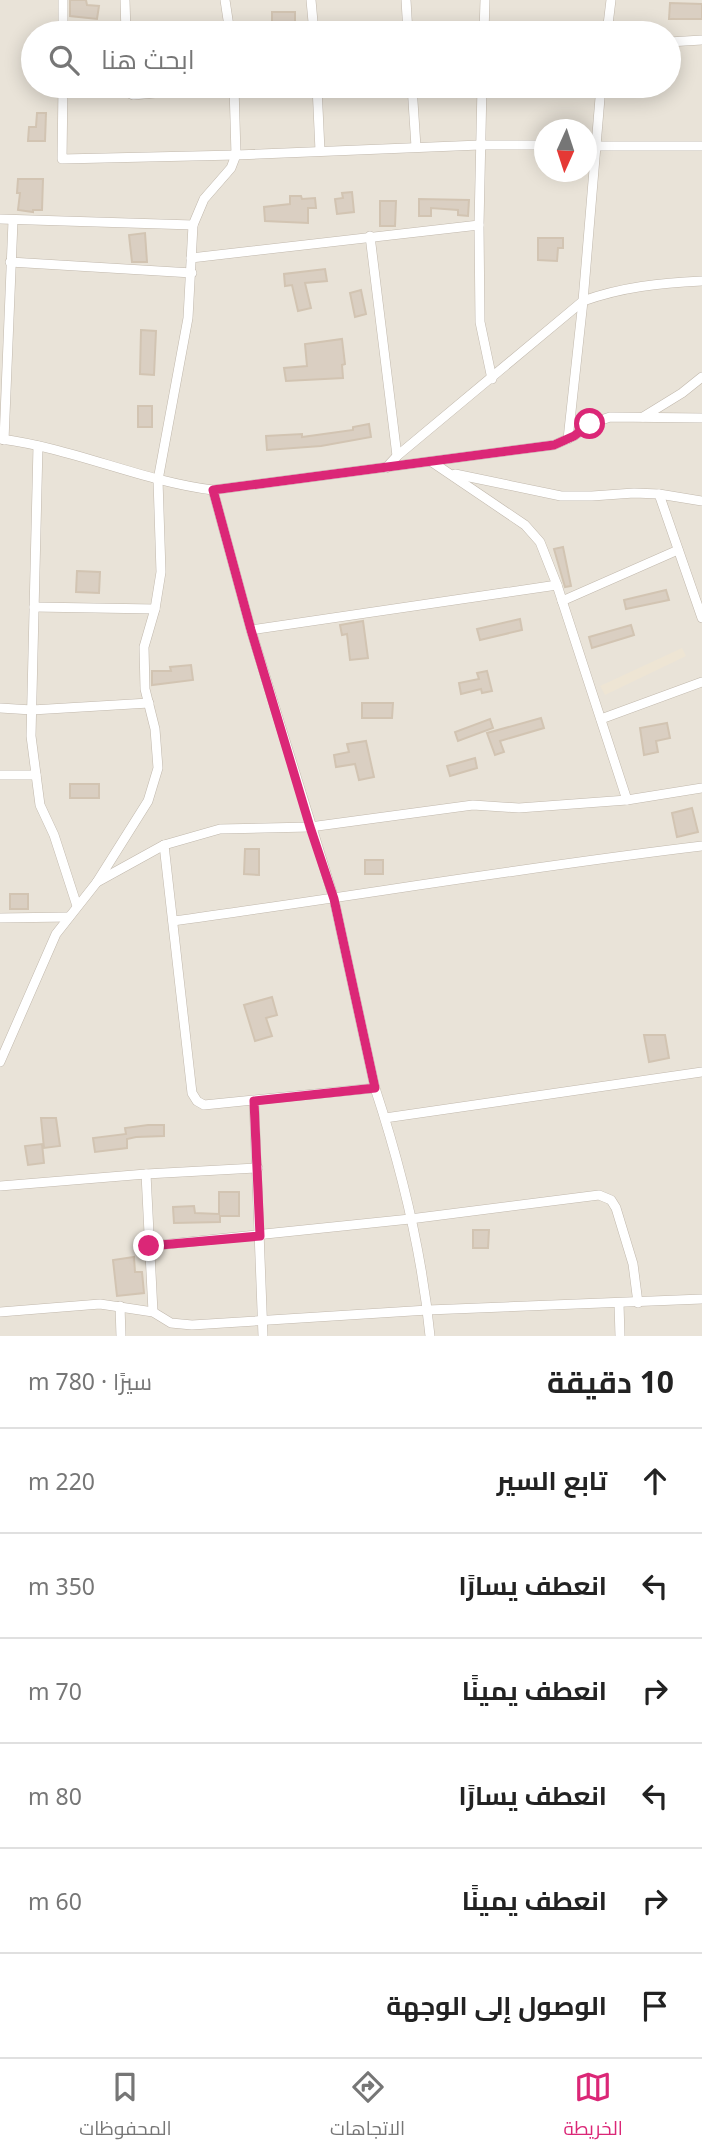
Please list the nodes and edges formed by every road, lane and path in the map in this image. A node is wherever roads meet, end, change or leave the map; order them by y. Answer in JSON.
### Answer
{"nodes":[{"id":1,"x":63,"y":0,"type":"edge"},
{"id":2,"x":125,"y":0,"type":"edge"},
{"id":3,"x":225,"y":0,"type":"edge"},
{"id":4,"x":311,"y":0,"type":"edge"},
{"id":5,"x":406,"y":0,"type":"edge"},
{"id":6,"x":485,"y":0,"type":"edge"},
{"id":7,"x":611,"y":0,"type":"edge"},
{"id":8,"x":63,"y":21,"type":"edge"},
{"id":9,"x":125,"y":21,"type":"edge"},
{"id":10,"x":228,"y":21,"type":"edge"},
{"id":11,"x":313,"y":21,"type":"edge"},
{"id":12,"x":407,"y":21,"type":"edge"},
{"id":13,"x":484,"y":21,"type":"edge"},
{"id":14,"x":608,"y":21,"type":"edge"},
{"id":15,"x":702,"y":40,"type":"edge"},
{"id":16,"x":681,"y":41,"type":"edge"},
{"id":17,"x":63,"y":98,"type":"edge"},
{"id":18,"x":234,"y":98,"type":"edge"},
{"id":19,"x":318,"y":98,"type":"edge"},
{"id":20,"x":413,"y":98,"type":"edge"},
{"id":21,"x":482,"y":98,"type":"edge"},
{"id":22,"x":599,"y":98,"type":"edge"},
{"id":23,"x":596,"y":119,"type":"edge"},
{"id":24,"x":480,"y":145,"type":"junction"},
{"id":25,"x":534,"y":145,"type":"edge"},
{"id":26,"x":597,"y":146,"type":"edge"},
{"id":27,"x":702,"y":146,"type":"edge"},
{"id":28,"x":416,"y":147,"type":"junction"},
{"id":29,"x":320,"y":151,"type":"junction"},
{"id":30,"x":236,"y":155,"type":"junction"},
{"id":31,"x":589,"y":182,"type":"edge"},
{"id":32,"x":0,"y":219,"type":"edge"},
{"id":33,"x":13,"y":221,"type":"junction"},
{"id":34,"x":193,"y":225,"type":"junction"},
{"id":35,"x":480,"y":225,"type":"junction"},
{"id":36,"x":370,"y":236,"type":"junction"},
{"id":37,"x":191,"y":258,"type":"junction"},
{"id":38,"x":10,"y":262,"type":"junction"},
{"id":39,"x":192,"y":273,"type":"junction"},
{"id":40,"x":702,"y":281,"type":"edge"},
{"id":41,"x":583,"y":301,"type":"junction"},
{"id":42,"x":702,"y":377,"type":"edge"},
{"id":43,"x":492,"y":379,"type":"junction"},
{"id":44,"x":641,"y":418,"type":"junction"},
{"id":45,"x":702,"y":418,"type":"edge"},
{"id":46,"x":568,"y":439,"type":"junction"},
{"id":47,"x":2,"y":440,"type":"edge"},
{"id":48,"x":38,"y":446,"type":"junction"},
{"id":49,"x":397,"y":456,"type":"junction"},
{"id":50,"x":432,"y":462,"type":"junction"},
{"id":51,"x":386,"y":468,"type":"junction"},
{"id":52,"x":450,"y":473,"type":"junction"},
{"id":53,"x":158,"y":480,"type":"junction"},
{"id":54,"x":213,"y":490,"type":"junction"},
{"id":55,"x":659,"y":494,"type":"junction"},
{"id":56,"x":702,"y":502,"type":"edge"},
{"id":57,"x":678,"y":550,"type":"junction"},
{"id":58,"x":557,"y":585,"type":"junction"},
{"id":59,"x":562,"y":601,"type":"junction"},
{"id":60,"x":34,"y":607,"type":"junction"},
{"id":61,"x":155,"y":609,"type":"junction"},
{"id":62,"x":702,"y":618,"type":"edge"},
{"id":63,"x":251,"y":630,"type":"junction"},
{"id":64,"x":702,"y":682,"type":"edge"},
{"id":65,"x":149,"y":703,"type":"junction"},
{"id":66,"x":0,"y":708,"type":"edge"},
{"id":67,"x":32,"y":709,"type":"junction"},
{"id":68,"x":601,"y":719,"type":"junction"},
{"id":69,"x":0,"y":775,"type":"edge"},
{"id":70,"x":36,"y":775,"type":"junction"},
{"id":71,"x":702,"y":788,"type":"edge"},
{"id":72,"x":627,"y":800,"type":"junction"},
{"id":73,"x":310,"y":827,"type":"junction"},
{"id":74,"x":164,"y":845,"type":"junction"},
{"id":75,"x":702,"y":846,"type":"edge"},
{"id":76,"x":97,"y":882,"type":"junction"},
{"id":77,"x":334,"y":899,"type":"junction"},
{"id":78,"x":77,"y":906,"type":"junction"},
{"id":79,"x":69,"y":917,"type":"junction"},
{"id":80,"x":0,"y":918,"type":"edge"},
{"id":81,"x":173,"y":921,"type":"junction"},
{"id":82,"x":0,"y":1062,"type":"edge"},
{"id":83,"x":700,"y":1074,"type":"edge"},
{"id":84,"x":375,"y":1088,"type":"junction"},
{"id":85,"x":254,"y":1101,"type":"junction"},
{"id":86,"x":385,"y":1118,"type":"junction"},
{"id":87,"x":258,"y":1168,"type":"junction"},
{"id":88,"x":146,"y":1174,"type":"junction"},
{"id":89,"x":0,"y":1186,"type":"edge"},
{"id":90,"x":410,"y":1219,"type":"junction"},
{"id":91,"x":260,"y":1236,"type":"junction"},
{"id":92,"x":149,"y":1246,"type":"junction"},
{"id":93,"x":702,"y":1299,"type":"edge"},
{"id":94,"x":638,"y":1303,"type":"junction"},
{"id":95,"x":619,"y":1304,"type":"junction"},
{"id":96,"x":120,"y":1306,"type":"junction"},
{"id":97,"x":428,"y":1310,"type":"junction"},
{"id":98,"x":0,"y":1312,"type":"edge"},
{"id":99,"x":153,"y":1312,"type":"junction"},
{"id":100,"x":262,"y":1321,"type":"junction"},
{"id":101,"x":121,"y":1336,"type":"edge"},
{"id":102,"x":263,"y":1336,"type":"edge"},
{"id":103,"x":430,"y":1336,"type":"edge"},
{"id":104,"x":620,"y":1336,"type":"edge"}],
"edges":[{"from":1,"to":8,"type":"street"},
{"from":2,"to":9,"type":"street"},
{"from":3,"to":10,"type":"street"},
{"from":4,"to":11,"type":"street"},
{"from":5,"to":12,"type":"street"},
{"from":6,"to":13,"type":"street"},
{"from":7,"to":14,"type":"street"},
{"from":15,"to":16,"type":"street"},
{"from":17,"to":30,"type":"street"},
{"from":18,"to":30,"type":"street"},
{"from":19,"to":29,"type":"street"},
{"from":20,"to":28,"type":"street"},
{"from":21,"to":24,"type":"street"},
{"from":22,"to":23,"type":"street"},
{"from":24,"to":25,"type":"street"},
{"from":24,"to":28,"type":"street"},
{"from":24,"to":35,"type":"street"},
{"from":26,"to":27,"type":"street"},
{"from":28,"to":29,"type":"street"},
{"from":29,"to":30,"type":"street"},
{"from":30,"to":34,"type":"street"},
{"from":31,"to":41,"type":"street"},
{"from":32,"to":33,"type":"street"},
{"from":33,"to":34,"type":"street"},
{"from":33,"to":38,"type":"street"},
{"from":34,"to":37,"type":"street"},
{"from":35,"to":36,"type":"street"},
{"from":35,"to":43,"type":"street"},
{"from":36,"to":37,"type":"street"},
{"from":36,"to":49,"type":"street"},
{"from":37,"to":39,"type":"street"},
{"from":38,"to":39,"type":"street"},
{"from":38,"to":47,"type":"street"},
{"from":39,"to":53,"type":"street"},
{"from":40,"to":41,"type":"street"},
{"from":41,"to":43,"type":"street"},
{"from":41,"to":46,"type":"street"},
{"from":42,"to":44,"type":"street"},
{"from":43,"to":49,"type":"street"},
{"from":44,"to":45,"type":"street"},
{"from":44,"to":46,"type":"street"},
{"from":46,"to":50,"type":"street"},
{"from":47,"to":48,"type":"street"},
{"from":48,"to":53,"type":"street"},
{"from":48,"to":60,"type":"street"},
{"from":49,"to":51,"type":"street"},
{"from":50,"to":51,"type":"street"},
{"from":50,"to":52,"type":"street"},
{"from":51,"to":54,"type":"street"},
{"from":52,"to":55,"type":"street"},
{"from":52,"to":58,"type":"street"},
{"from":53,"to":54,"type":"street"},
{"from":53,"to":61,"type":"street"},
{"from":54,"to":63,"type":"street"},
{"from":55,"to":56,"type":"street"},
{"from":55,"to":57,"type":"street"},
{"from":57,"to":59,"type":"street"},
{"from":57,"to":62,"type":"street"},
{"from":58,"to":59,"type":"street"},
{"from":58,"to":63,"type":"street"},
{"from":59,"to":68,"type":"street"},
{"from":60,"to":61,"type":"street"},
{"from":60,"to":67,"type":"street"},
{"from":61,"to":65,"type":"street"},
{"from":63,"to":73,"type":"street"},
{"from":64,"to":68,"type":"street"},
{"from":65,"to":67,"type":"street"},
{"from":65,"to":76,"type":"street"},
{"from":66,"to":67,"type":"street"},
{"from":67,"to":70,"type":"street"},
{"from":68,"to":72,"type":"street"},
{"from":69,"to":70,"type":"street"},
{"from":70,"to":78,"type":"street"},
{"from":71,"to":72,"type":"street"},
{"from":72,"to":73,"type":"street"},
{"from":73,"to":74,"type":"street"},
{"from":73,"to":77,"type":"street"},
{"from":74,"to":76,"type":"street"},
{"from":74,"to":81,"type":"street"},
{"from":75,"to":77,"type":"street"},
{"from":76,"to":78,"type":"street"},
{"from":77,"to":81,"type":"street"},
{"from":77,"to":84,"type":"street"},
{"from":78,"to":79,"type":"street"},
{"from":79,"to":80,"type":"street"},
{"from":79,"to":82,"type":"street"},
{"from":81,"to":85,"type":"street"},
{"from":83,"to":86,"type":"street"},
{"from":84,"to":85,"type":"street"},
{"from":84,"to":86,"type":"street"},
{"from":85,"to":87,"type":"street"},
{"from":86,"to":90,"type":"street"},
{"from":87,"to":88,"type":"street"},
{"from":87,"to":91,"type":"street"},
{"from":88,"to":89,"type":"street"},
{"from":88,"to":92,"type":"street"},
{"from":90,"to":91,"type":"street"},
{"from":90,"to":94,"type":"street"},
{"from":90,"to":97,"type":"street"},
{"from":91,"to":92,"type":"street"},
{"from":91,"to":100,"type":"street"},
{"from":92,"to":99,"type":"street"},
{"from":93,"to":94,"type":"street"},
{"from":94,"to":95,"type":"street"},
{"from":95,"to":97,"type":"street"},
{"from":95,"to":104,"type":"street"},
{"from":96,"to":98,"type":"street"},
{"from":96,"to":99,"type":"street"},
{"from":96,"to":101,"type":"street"},
{"from":97,"to":100,"type":"street"},
{"from":97,"to":103,"type":"street"},
{"from":99,"to":100,"type":"street"},
{"from":100,"to":102,"type":"street"}]}
